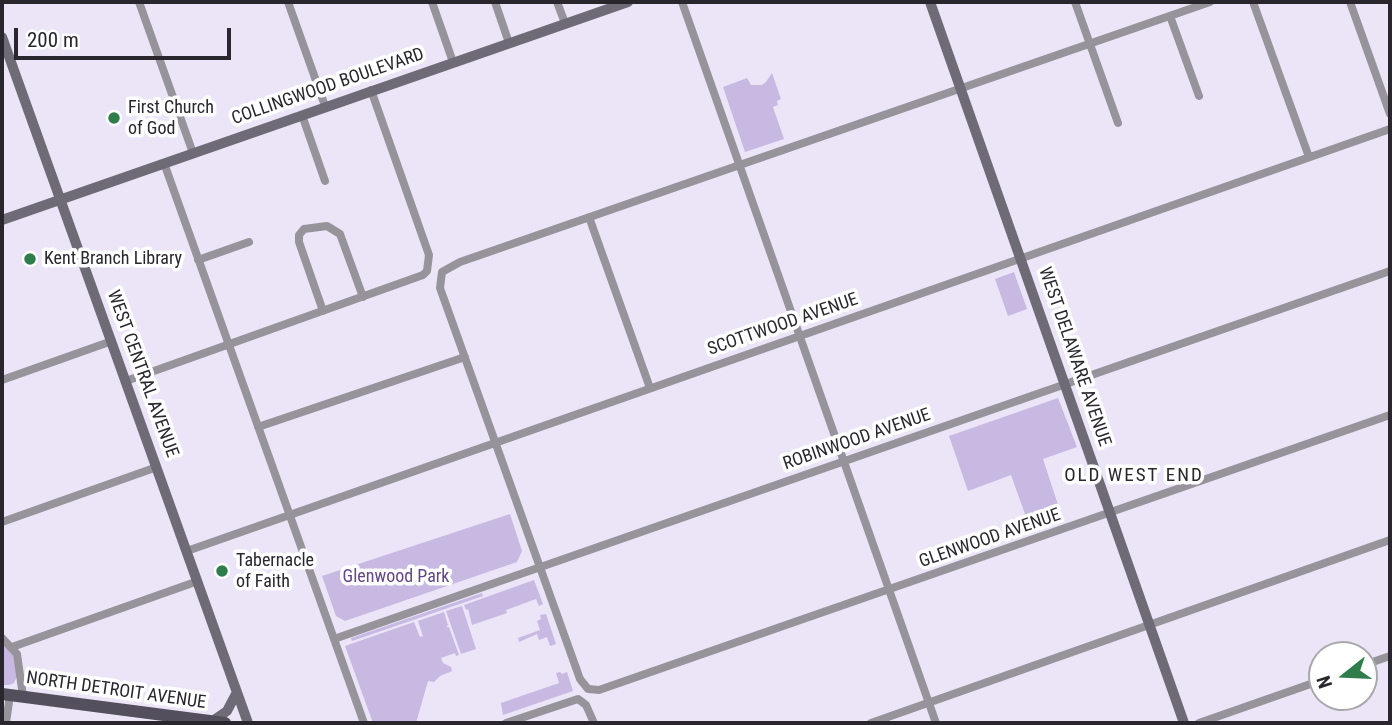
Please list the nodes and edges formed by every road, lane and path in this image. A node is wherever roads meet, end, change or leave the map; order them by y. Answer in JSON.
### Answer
{"nodes":[{"id":1,"x":139,"y":2,"type":"edge"},
{"id":2,"x":288,"y":2,"type":"edge"},
{"id":3,"x":432,"y":2,"type":"edge"},
{"id":4,"x":495,"y":2,"type":"edge"},
{"id":5,"x":557,"y":2,"type":"edge"},
{"id":6,"x":628,"y":2,"type":"edge"},
{"id":7,"x":682,"y":2,"type":"edge"},
{"id":8,"x":930,"y":2,"type":"edge"},
{"id":9,"x":1075,"y":2,"type":"edge"},
{"id":10,"x":1210,"y":2,"type":"edge"},
{"id":11,"x":1253,"y":2,"type":"edge"},
{"id":12,"x":1350,"y":2,"type":"edge"},
{"id":13,"x":1170,"y":16,"type":"junction"},
{"id":14,"x":565,"y":23,"type":"junction"},
{"id":15,"x":2,"y":37,"type":"edge"},
{"id":16,"x":509,"y":43,"type":"junction"},
{"id":17,"x":1090,"y":44,"type":"junction"},
{"id":18,"x":5,"y":57,"type":"edge"},
{"id":19,"x":453,"y":62,"type":"junction"},
{"id":20,"x":960,"y":88,"type":"junction"},
{"id":21,"x":371,"y":90,"type":"junction"},
{"id":22,"x":1199,"y":96,"type":"dead end"},
{"id":23,"x":326,"y":106,"type":"junction"},
{"id":24,"x":1390,"y":114,"type":"edge"},
{"id":25,"x":302,"y":115,"type":"junction"},
{"id":26,"x":1118,"y":123,"type":"dead end"},
{"id":27,"x":1390,"y":129,"type":"edge"},
{"id":28,"x":193,"y":153,"type":"junction"},
{"id":29,"x":1309,"y":157,"type":"junction"},
{"id":30,"x":164,"y":163,"type":"junction"},
{"id":31,"x":740,"y":165,"type":"junction"},
{"id":32,"x":325,"y":181,"type":"dead end"},
{"id":33,"x":60,"y":199,"type":"junction"},
{"id":34,"x":589,"y":218,"type":"junction"},
{"id":35,"x":2,"y":220,"type":"edge"},
{"id":36,"x":249,"y":242,"type":"dead end"},
{"id":37,"x":1020,"y":258,"type":"junction"},
{"id":38,"x":198,"y":260,"type":"junction"},
{"id":39,"x":1390,"y":271,"type":"edge"},
{"id":40,"x":363,"y":297,"type":"junction"},
{"id":41,"x":323,"y":311,"type":"junction"},
{"id":42,"x":800,"y":336,"type":"junction"},
{"id":43,"x":112,"y":341,"type":"junction"},
{"id":44,"x":229,"y":344,"type":"junction"},
{"id":45,"x":465,"y":357,"type":"junction"},
{"id":46,"x":2,"y":380,"type":"edge"},
{"id":47,"x":126,"y":381,"type":"junction"},
{"id":48,"x":1065,"y":385,"type":"junction"},
{"id":49,"x":650,"y":388,"type":"junction"},
{"id":50,"x":1390,"y":415,"type":"edge"},
{"id":51,"x":258,"y":427,"type":"junction"},
{"id":52,"x":495,"y":442,"type":"junction"},
{"id":53,"x":844,"y":462,"type":"junction"},
{"id":54,"x":157,"y":467,"type":"junction"},
{"id":55,"x":289,"y":514,"type":"junction"},
{"id":56,"x":1110,"y":514,"type":"junction"},
{"id":57,"x":2,"y":522,"type":"edge"},
{"id":58,"x":1390,"y":540,"type":"edge"},
{"id":59,"x":187,"y":551,"type":"junction"},
{"id":60,"x":539,"y":568,"type":"junction"},
{"id":61,"x":198,"y":581,"type":"junction"},
{"id":62,"x":889,"y":590,"type":"junction"},
{"id":63,"x":1149,"y":625,"type":"junction"},
{"id":64,"x":2,"y":638,"type":"edge"},
{"id":65,"x":334,"y":639,"type":"junction"},
{"id":66,"x":12,"y":648,"type":"junction"},
{"id":67,"x":1308,"y":685,"type":"edge"},
{"id":68,"x":237,"y":692,"type":"junction"},
{"id":69,"x":12,"y":695,"type":"edge"},
{"id":70,"x":929,"y":703,"type":"junction"},
{"id":71,"x":211,"y":722,"type":"edge"},
{"id":72,"x":6,"y":723,"type":"edge"},
{"id":73,"x":225,"y":723,"type":"edge"},
{"id":74,"x":248,"y":723,"type":"edge"},
{"id":75,"x":364,"y":723,"type":"edge"},
{"id":76,"x":506,"y":723,"type":"edge"},
{"id":77,"x":594,"y":723,"type":"edge"},
{"id":78,"x":871,"y":723,"type":"edge"},
{"id":79,"x":936,"y":723,"type":"edge"},
{"id":80,"x":1184,"y":723,"type":"edge"},
{"id":81,"x":1199,"y":723,"type":"edge"}],
"edges":[{"from":1,"to":28,"type":"street"},
{"from":2,"to":23,"type":"street"},
{"from":3,"to":19,"type":"street"},
{"from":4,"to":16,"type":"street"},
{"from":5,"to":14,"type":"street"},
{"from":6,"to":14,"type":"main road","name":"COLLINGWOOD BOULEVARD"},
{"from":7,"to":31,"type":"street"},
{"from":8,"to":20,"type":"main road","name":"WEST DELAWARE AVENUE"},
{"from":9,"to":17,"type":"street"},
{"from":10,"to":13,"type":"street"},
{"from":11,"to":29,"type":"street"},
{"from":12,"to":24,"type":"street"},
{"from":13,"to":17,"type":"street"},
{"from":13,"to":22,"type":"street"},
{"from":14,"to":16,"type":"main road","name":"COLLINGWOOD BOULEVARD"},
{"from":15,"to":18,"type":"main road","name":"WEST CENTRAL AVENUE"},
{"from":16,"to":19,"type":"main road","name":"COLLINGWOOD BOULEVARD"},
{"from":17,"to":20,"type":"street"},
{"from":17,"to":26,"type":"street"},
{"from":18,"to":33,"type":"main road","name":"WEST CENTRAL AVENUE"},
{"from":19,"to":21,"type":"main road","name":"COLLINGWOOD BOULEVARD"},
{"from":20,"to":31,"type":"street"},
{"from":20,"to":37,"type":"main road","name":"WEST DELAWARE AVENUE"},
{"from":21,"to":23,"type":"main road","name":"COLLINGWOOD BOULEVARD"},
{"from":21,"to":40,"type":"street"},
{"from":23,"to":25,"type":"main road","name":"COLLINGWOOD BOULEVARD"},
{"from":25,"to":28,"type":"main road","name":"COLLINGWOOD BOULEVARD"},
{"from":25,"to":32,"type":"street"},
{"from":27,"to":29,"type":"street","name":"SCOTTWOOD AVENUE"},
{"from":28,"to":30,"type":"main road","name":"COLLINGWOOD BOULEVARD"},
{"from":29,"to":37,"type":"street","name":"SCOTTWOOD AVENUE"},
{"from":30,"to":33,"type":"main road","name":"COLLINGWOOD BOULEVARD"},
{"from":30,"to":38,"type":"street"},
{"from":31,"to":34,"type":"street"},
{"from":31,"to":42,"type":"street"},
{"from":33,"to":35,"type":"main road","name":"COLLINGWOOD BOULEVARD"},
{"from":33,"to":43,"type":"main road","name":"WEST CENTRAL AVENUE"},
{"from":34,"to":45,"type":"street"},
{"from":34,"to":49,"type":"street"},
{"from":36,"to":38,"type":"street"},
{"from":37,"to":42,"type":"street","name":"SCOTTWOOD AVENUE"},
{"from":37,"to":48,"type":"main road","name":"WEST DELAWARE AVENUE"},
{"from":38,"to":44,"type":"street"},
{"from":39,"to":48,"type":"street","name":"ROBINWOOD AVENUE"},
{"from":40,"to":41,"type":"street"},
{"from":40,"to":41,"type":"street"},
{"from":41,"to":44,"type":"street"},
{"from":42,"to":49,"type":"street","name":"SCOTTWOOD AVENUE"},
{"from":42,"to":53,"type":"street"},
{"from":43,"to":46,"type":"street"},
{"from":43,"to":47,"type":"main road","name":"WEST CENTRAL AVENUE"},
{"from":44,"to":47,"type":"street"},
{"from":44,"to":51,"type":"street"},
{"from":45,"to":51,"type":"street"},
{"from":45,"to":52,"type":"street"},
{"from":47,"to":54,"type":"main road","name":"WEST CENTRAL AVENUE"},
{"from":48,"to":53,"type":"street","name":"ROBINWOOD AVENUE"},
{"from":48,"to":56,"type":"main road","name":"WEST DELAWARE AVENUE"},
{"from":49,"to":52,"type":"street","name":"SCOTTWOOD AVENUE"},
{"from":50,"to":56,"type":"street","name":"GLENWOOD AVENUE"},
{"from":51,"to":55,"type":"street"},
{"from":52,"to":55,"type":"street","name":"SCOTTWOOD AVENUE"},
{"from":52,"to":60,"type":"street"},
{"from":53,"to":60,"type":"street","name":"ROBINWOOD AVENUE"},
{"from":53,"to":62,"type":"street"},
{"from":54,"to":57,"type":"street"},
{"from":54,"to":59,"type":"main road","name":"WEST CENTRAL AVENUE"},
{"from":55,"to":59,"type":"street","name":"SCOTTWOOD AVENUE"},
{"from":55,"to":65,"type":"street"},
{"from":56,"to":62,"type":"street","name":"GLENWOOD AVENUE"},
{"from":56,"to":63,"type":"main road","name":"WEST DELAWARE AVENUE"},
{"from":58,"to":63,"type":"street"},
{"from":59,"to":61,"type":"main road","name":"WEST CENTRAL AVENUE"},
{"from":60,"to":62,"type":"street","name":"GLENWOOD AVENUE"},
{"from":60,"to":65,"type":"street","name":"ROBINWOOD AVENUE"},
{"from":61,"to":66,"type":"street"},
{"from":61,"to":68,"type":"main road","name":"WEST CENTRAL AVENUE"},
{"from":62,"to":70,"type":"street"},
{"from":63,"to":70,"type":"street"},
{"from":63,"to":80,"type":"main road","name":"WEST DELAWARE AVENUE"},
{"from":64,"to":66,"type":"street"},
{"from":65,"to":75,"type":"street"},
{"from":66,"to":69,"type":"street"},
{"from":67,"to":81,"type":"street"},
{"from":68,"to":71,"type":"main road"},
{"from":68,"to":74,"type":"main road","name":"WEST CENTRAL AVENUE"},
{"from":69,"to":71,"type":"main road","name":"NORTH DETROIT AVENUE"},
{"from":69,"to":72,"type":"street"},
{"from":70,"to":78,"type":"street"},
{"from":70,"to":79,"type":"street"},
{"from":71,"to":73,"type":"main road","name":"NORTH DETROIT AVENUE"},
{"from":76,"to":77,"type":"street"}]}
